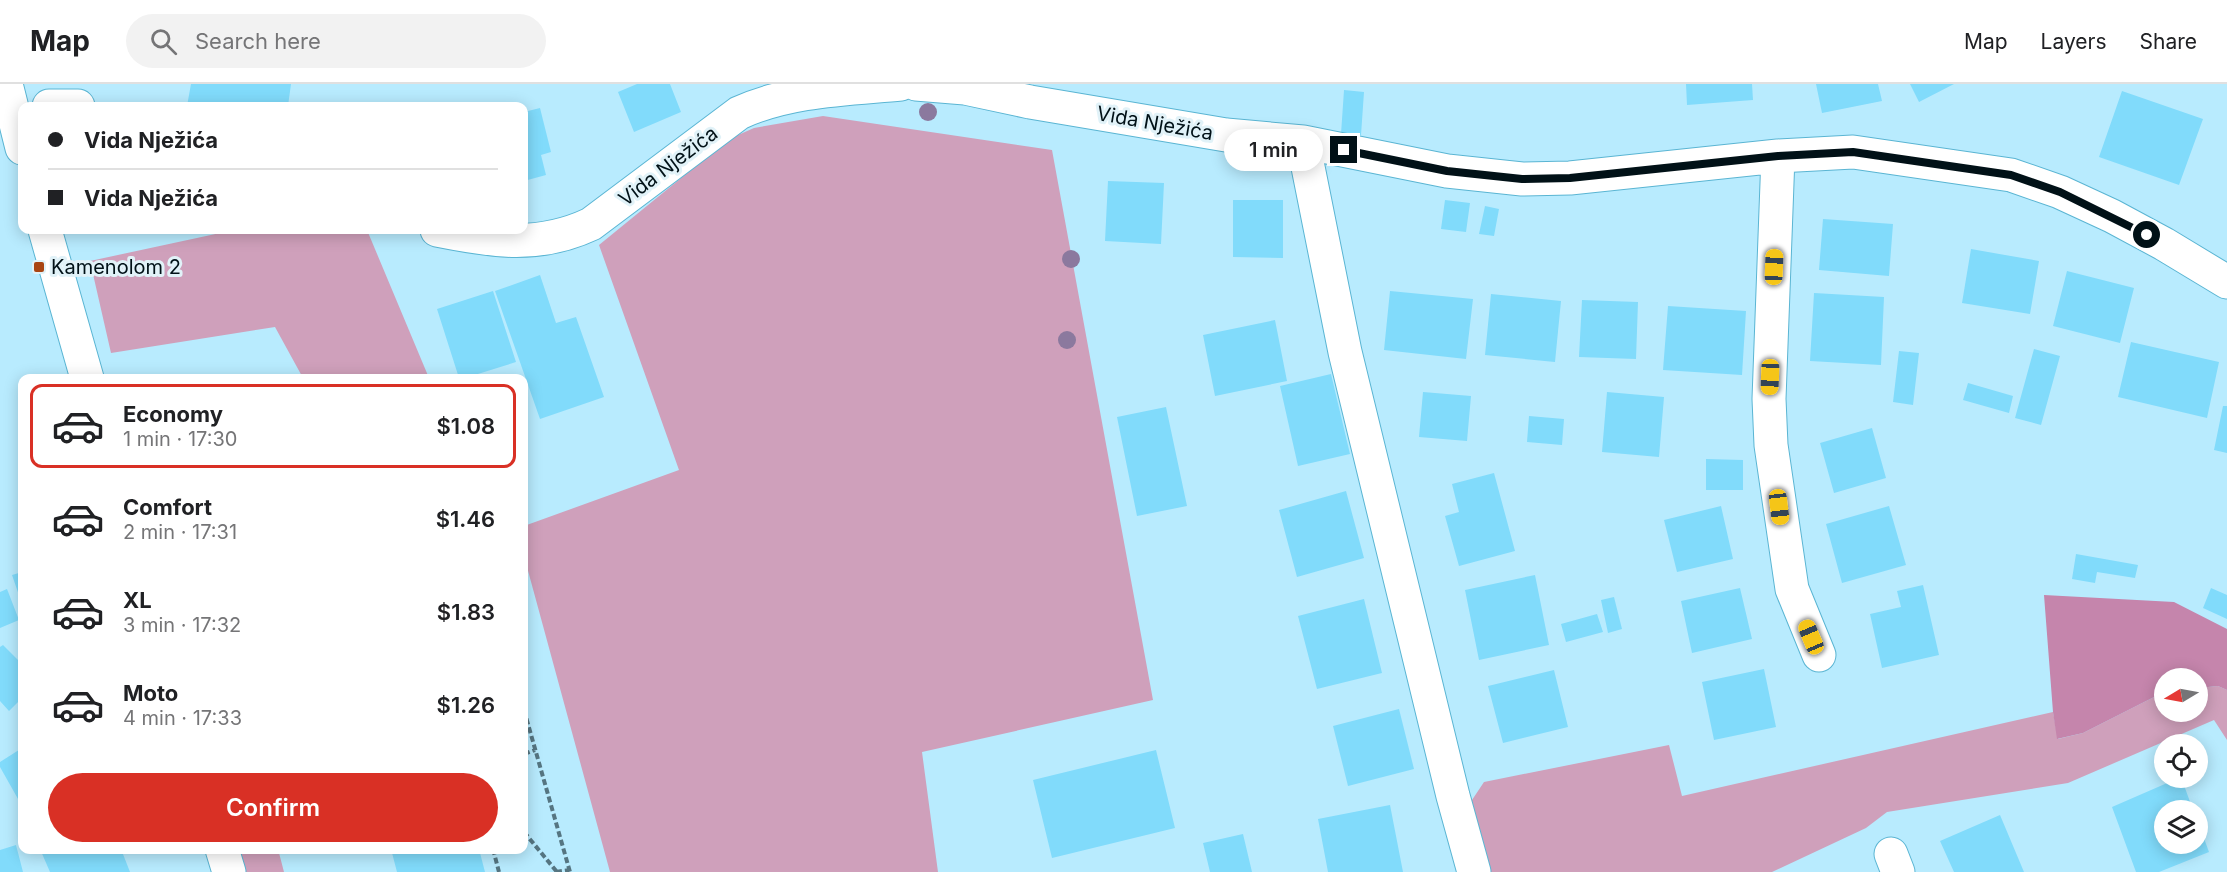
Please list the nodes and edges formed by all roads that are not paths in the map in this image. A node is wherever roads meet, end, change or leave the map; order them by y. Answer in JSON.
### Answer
{"nodes":[{"id":1,"x":901,"y":84,"type":"edge"},
{"id":2,"x":916,"y":84,"type":"edge"},
{"id":3,"x":14,"y":103,"type":"edge"},
{"id":4,"x":18,"y":126,"type":"edge"},
{"id":5,"x":1303,"y":142,"type":"junction"},
{"id":6,"x":1778,"y":156,"type":"junction"},
{"id":7,"x":46,"y":234,"type":"edge"},
{"id":8,"x":463,"y":234,"type":"edge"},
{"id":9,"x":2227,"y":282,"type":"edge"},
{"id":10,"x":86,"y":374,"type":"edge"},
{"id":11,"x":1819,"y":655,"type":"dead end"},
{"id":12,"x":224,"y":854,"type":"edge"},
{"id":13,"x":229,"y":872,"type":"edge"},
{"id":14,"x":1474,"y":872,"type":"edge"}],
"edges":[{"from":1,"to":8,"type":"street","name":"Vida Nježića"},
{"from":2,"to":5,"type":"street","name":"Vida Nježića"},
{"from":3,"to":4,"type":"street"},
{"from":5,"to":6,"type":"street","name":"Vida Nježića"},
{"from":5,"to":14,"type":"street"},
{"from":6,"to":9,"type":"street","name":"Vida Nježića"},
{"from":6,"to":11,"type":"street"},
{"from":7,"to":10,"type":"street"},
{"from":12,"to":13,"type":"street"}]}
